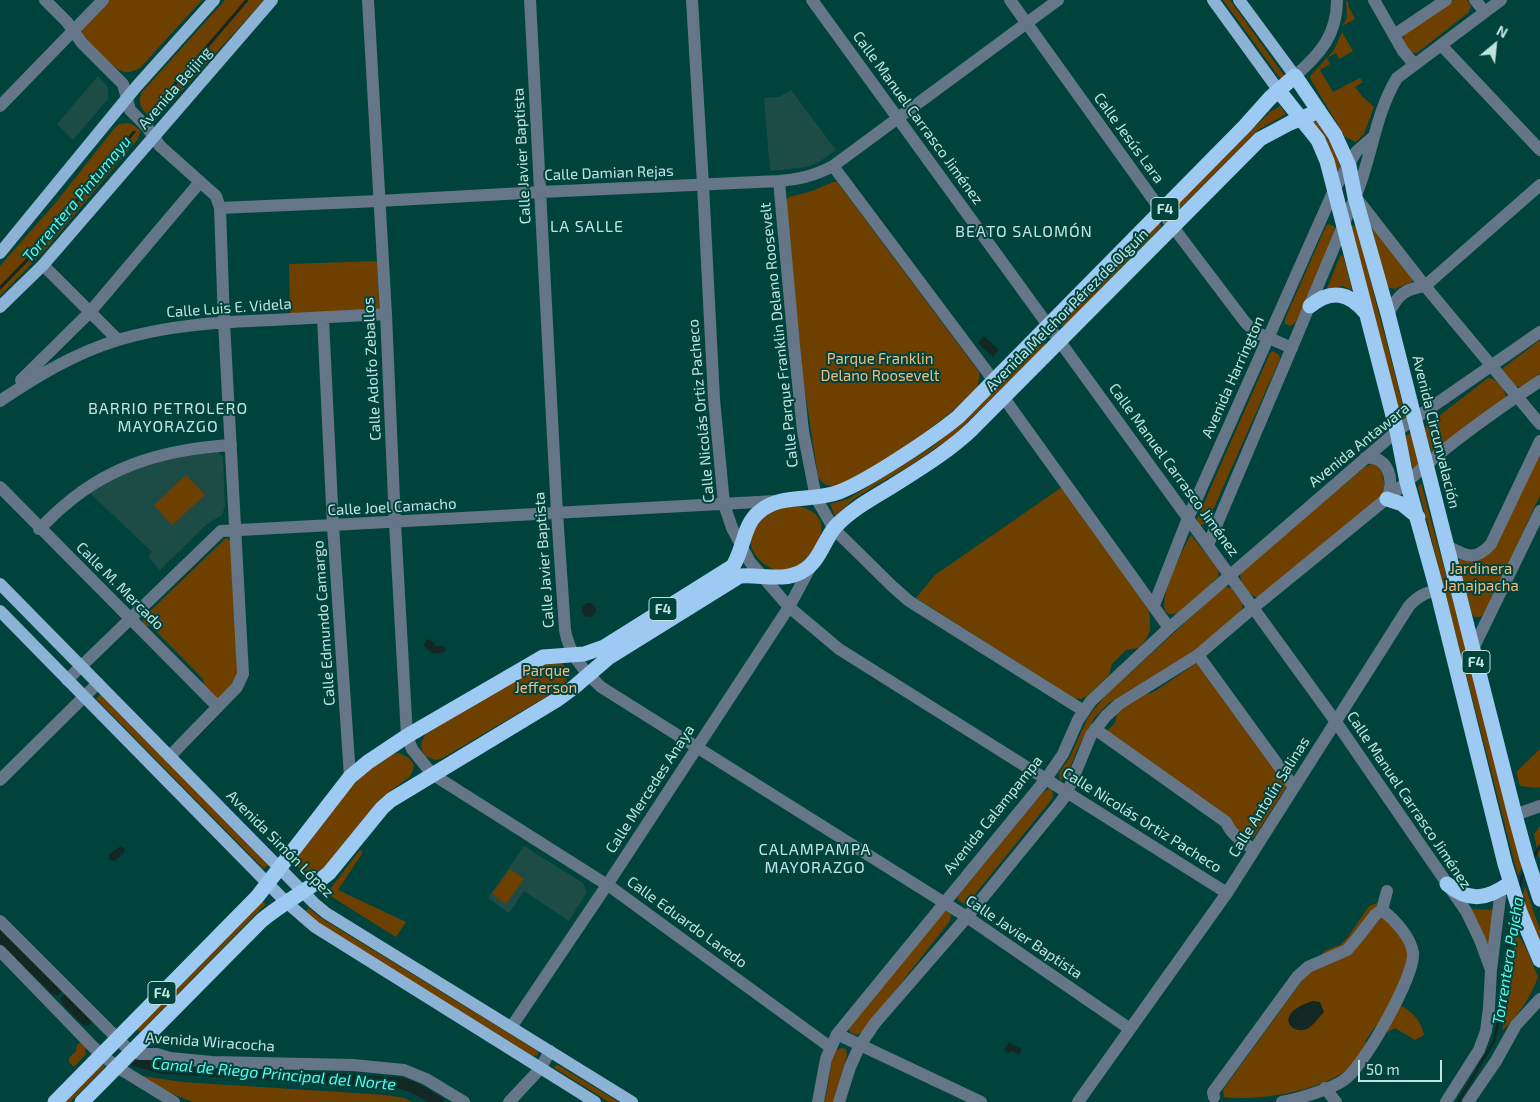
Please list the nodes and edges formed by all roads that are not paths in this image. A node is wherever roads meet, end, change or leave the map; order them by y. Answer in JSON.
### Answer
{"nodes":[{"id":1,"x":45,"y":0,"type":"edge"},
{"id":2,"x":103,"y":0,"type":"edge"},
{"id":3,"x":214,"y":0,"type":"edge"},
{"id":4,"x":272,"y":0,"type":"edge"},
{"id":5,"x":368,"y":0,"type":"edge"},
{"id":6,"x":530,"y":0,"type":"edge"},
{"id":7,"x":692,"y":0,"type":"edge"},
{"id":8,"x":812,"y":0,"type":"edge"},
{"id":9,"x":1010,"y":0,"type":"edge"},
{"id":10,"x":1058,"y":0,"type":"edge"},
{"id":11,"x":1213,"y":0,"type":"edge"},
{"id":12,"x":1240,"y":0,"type":"edge"},
{"id":13,"x":1336,"y":0,"type":"edge"},
{"id":14,"x":1374,"y":0,"type":"edge"},
{"id":15,"x":1446,"y":0,"type":"edge"},
{"id":16,"x":1475,"y":0,"type":"edge"},
{"id":17,"x":1501,"y":0,"type":"edge"},
{"id":18,"x":1485,"y":12,"type":"junction"},
{"id":19,"x":1026,"y":23,"type":"junction"},
{"id":20,"x":73,"y":31,"type":"junction"},
{"id":21,"x":1394,"y":35,"type":"junction"},
{"id":22,"x":1442,"y":45,"type":"junction"},
{"id":23,"x":1414,"y":64,"type":"junction"},
{"id":24,"x":1295,"y":76,"type":"junction"},
{"id":25,"x":1279,"y":91,"type":"junction"},
{"id":26,"x":126,"y":100,"type":"junction"},
{"id":27,"x":0,"y":106,"type":"edge"},
{"id":28,"x":1319,"y":111,"type":"junction"},
{"id":29,"x":1301,"y":118,"type":"junction"},
{"id":30,"x":897,"y":119,"type":"junction"},
{"id":31,"x":1373,"y":137,"type":"junction"},
{"id":32,"x":153,"y":138,"type":"junction"},
{"id":33,"x":1540,"y":150,"type":"edge"},
{"id":34,"x":833,"y":166,"type":"junction"},
{"id":35,"x":1349,"y":166,"type":"junction"},
{"id":36,"x":780,"y":181,"type":"junction"},
{"id":37,"x":200,"y":182,"type":"junction"},
{"id":38,"x":703,"y":185,"type":"junction"},
{"id":39,"x":1540,"y":185,"type":"edge"},
{"id":40,"x":1334,"y":190,"type":"junction"},
{"id":41,"x":541,"y":192,"type":"junction"},
{"id":42,"x":1355,"y":197,"type":"junction"},
{"id":43,"x":379,"y":201,"type":"junction"},
{"id":44,"x":220,"y":208,"type":"junction"},
{"id":45,"x":1162,"y":211,"type":"junction"},
{"id":46,"x":1343,"y":224,"type":"junction"},
{"id":47,"x":1173,"y":227,"type":"junction"},
{"id":48,"x":1,"y":250,"type":"edge"},
{"id":49,"x":43,"y":265,"type":"junction"},
{"id":50,"x":1425,"y":286,"type":"junction"},
{"id":51,"x":1310,"y":306,"type":"junction"},
{"id":52,"x":0,"y":307,"type":"edge"},
{"id":53,"x":90,"y":312,"type":"junction"},
{"id":54,"x":386,"y":314,"type":"junction"},
{"id":55,"x":1367,"y":314,"type":"junction"},
{"id":56,"x":1388,"y":314,"type":"junction"},
{"id":57,"x":323,"y":318,"type":"junction"},
{"id":58,"x":224,"y":322,"type":"junction"},
{"id":59,"x":1050,"y":326,"type":"junction"},
{"id":60,"x":1540,"y":332,"type":"edge"},
{"id":61,"x":1269,"y":338,"type":"junction"},
{"id":62,"x":118,"y":340,"type":"junction"},
{"id":63,"x":1061,"y":342,"type":"junction"},
{"id":64,"x":1292,"y":348,"type":"junction"},
{"id":65,"x":1491,"y":366,"type":"junction"},
{"id":66,"x":994,"y":381,"type":"junction"},
{"id":67,"x":1540,"y":381,"type":"edge"},
{"id":68,"x":1516,"y":397,"type":"junction"},
{"id":69,"x":1004,"y":398,"type":"junction"},
{"id":70,"x":0,"y":400,"type":"edge"},
{"id":71,"x":1414,"y":420,"type":"junction"},
{"id":72,"x":1540,"y":424,"type":"edge"},
{"id":73,"x":1397,"y":431,"type":"junction"},
{"id":74,"x":1540,"y":441,"type":"edge"},
{"id":75,"x":232,"y":445,"type":"junction"},
{"id":76,"x":1365,"y":458,"type":"junction"},
{"id":77,"x":1426,"y":465,"type":"junction"},
{"id":78,"x":1407,"y":482,"type":"junction"},
{"id":79,"x":0,"y":488,"type":"edge"},
{"id":80,"x":816,"y":498,"type":"junction"},
{"id":81,"x":1386,"y":499,"type":"junction"},
{"id":82,"x":779,"y":501,"type":"junction"},
{"id":83,"x":724,"y":504,"type":"junction"},
{"id":84,"x":1540,"y":511,"type":"edge"},
{"id":85,"x":557,"y":513,"type":"junction"},
{"id":86,"x":1418,"y":517,"type":"junction"},
{"id":87,"x":1188,"y":518,"type":"junction"},
{"id":88,"x":395,"y":523,"type":"junction"},
{"id":89,"x":333,"y":526,"type":"junction"},
{"id":90,"x":40,"y":529,"type":"junction"},
{"id":91,"x":834,"y":529,"type":"junction"},
{"id":92,"x":236,"y":531,"type":"junction"},
{"id":93,"x":1208,"y":545,"type":"junction"},
{"id":94,"x":1447,"y":546,"type":"junction"},
{"id":95,"x":742,"y":547,"type":"junction"},
{"id":96,"x":811,"y":566,"type":"junction"},
{"id":97,"x":1230,"y":575,"type":"junction"},
{"id":98,"x":763,"y":576,"type":"junction"},
{"id":99,"x":0,"y":584,"type":"edge"},
{"id":100,"x":1437,"y":590,"type":"junction"},
{"id":101,"x":1154,"y":605,"type":"junction"},
{"id":102,"x":788,"y":607,"type":"junction"},
{"id":103,"x":1253,"y":608,"type":"junction"},
{"id":104,"x":0,"y":611,"type":"edge"},
{"id":105,"x":130,"y":620,"type":"junction"},
{"id":106,"x":1169,"y":628,"type":"junction"},
{"id":107,"x":1473,"y":649,"type":"junction"},
{"id":108,"x":573,"y":654,"type":"junction"},
{"id":109,"x":1198,"y":655,"type":"junction"},
{"id":110,"x":81,"y":667,"type":"junction"},
{"id":111,"x":588,"y":675,"type":"junction"},
{"id":112,"x":67,"y":680,"type":"junction"},
{"id":113,"x":98,"y":684,"type":"junction"},
{"id":114,"x":84,"y":697,"type":"junction"},
{"id":115,"x":218,"y":708,"type":"junction"},
{"id":116,"x":1084,"y":711,"type":"junction"},
{"id":117,"x":1336,"y":722,"type":"junction"},
{"id":118,"x":1095,"y":729,"type":"junction"},
{"id":119,"x":408,"y":736,"type":"junction"},
{"id":120,"x":696,"y":747,"type":"junction"},
{"id":121,"x":170,"y":756,"type":"junction"},
{"id":122,"x":432,"y":774,"type":"junction"},
{"id":123,"x":350,"y":777,"type":"junction"},
{"id":124,"x":1046,"y":779,"type":"junction"},
{"id":125,"x":0,"y":780,"type":"edge"},
{"id":126,"x":1294,"y":787,"type":"junction"},
{"id":127,"x":1067,"y":793,"type":"junction"},
{"id":128,"x":1540,"y":806,"type":"edge"},
{"id":129,"x":1515,"y":815,"type":"junction"},
{"id":130,"x":1254,"y":850,"type":"junction"},
{"id":131,"x":280,"y":867,"type":"junction"},
{"id":132,"x":1533,"y":870,"type":"edge"},
{"id":133,"x":268,"y":882,"type":"junction"},
{"id":134,"x":1447,"y":884,"type":"junction"},
{"id":135,"x":607,"y":885,"type":"junction"},
{"id":136,"x":1508,"y":889,"type":"junction"},
{"id":137,"x":1387,"y":891,"type":"dead end"},
{"id":138,"x":303,"y":892,"type":"junction"},
{"id":139,"x":1227,"y":893,"type":"junction"},
{"id":140,"x":1540,"y":899,"type":"edge"},
{"id":141,"x":286,"y":902,"type":"junction"},
{"id":142,"x":944,"y":902,"type":"junction"},
{"id":143,"x":1382,"y":910,"type":"junction"},
{"id":144,"x":966,"y":917,"type":"junction"},
{"id":145,"x":0,"y":921,"type":"edge"},
{"id":146,"x":0,"y":951,"type":"edge"},
{"id":147,"x":1540,"y":960,"type":"edge"},
{"id":148,"x":1491,"y":970,"type":"junction"},
{"id":149,"x":1540,"y":999,"type":"edge"},
{"id":150,"x":512,"y":1026,"type":"junction"},
{"id":151,"x":1130,"y":1029,"type":"junction"},
{"id":152,"x":837,"y":1034,"type":"junction"},
{"id":153,"x":117,"y":1038,"type":"junction"},
{"id":154,"x":860,"y":1045,"type":"junction"},
{"id":155,"x":830,"y":1046,"type":"junction"},
{"id":156,"x":132,"y":1052,"type":"junction"},
{"id":157,"x":550,"y":1052,"type":"junction"},
{"id":158,"x":102,"y":1055,"type":"junction"},
{"id":159,"x":117,"y":1067,"type":"junction"},
{"id":160,"x":540,"y":1069,"type":"junction"},
{"id":161,"x":1326,"y":1088,"type":"junction"},
{"id":162,"x":1213,"y":1100,"type":"edge"},
{"id":163,"x":55,"y":1102,"type":"edge"},
{"id":164,"x":82,"y":1102,"type":"edge"},
{"id":165,"x":174,"y":1102,"type":"edge"},
{"id":166,"x":464,"y":1102,"type":"edge"},
{"id":167,"x":509,"y":1102,"type":"edge"},
{"id":168,"x":595,"y":1102,"type":"edge"},
{"id":169,"x":632,"y":1102,"type":"edge"},
{"id":170,"x":818,"y":1102,"type":"edge"},
{"id":171,"x":839,"y":1102,"type":"edge"},
{"id":172,"x":981,"y":1102,"type":"edge"},
{"id":173,"x":1078,"y":1102,"type":"edge"},
{"id":174,"x":1282,"y":1102,"type":"edge"},
{"id":175,"x":1336,"y":1102,"type":"edge"},
{"id":176,"x":1446,"y":1102,"type":"edge"},
{"id":177,"x":1468,"y":1102,"type":"edge"}],
"edges":[{"from":1,"to":20,"type":"street"},
{"from":2,"to":20,"type":"street"},
{"from":3,"to":26,"type":"main road","name":"Avenida Beijing"},
{"from":4,"to":32,"type":"main road","name":"Avenida Beijing"},
{"from":5,"to":43,"type":"street","name":"Calle Adolfo Zeballos"},
{"from":6,"to":41,"type":"street","name":"Calle Javier Baptista"},
{"from":7,"to":38,"type":"street","name":"Calle Nicolás Ortiz Pacheco"},
{"from":8,"to":30,"type":"street","name":"Calle Manuel Carrasco Jiménez"},
{"from":9,"to":19,"type":"street","name":"Calle Jesús Lara"},
{"from":10,"to":19,"type":"street","name":"Calle Damian Rejas"},
{"from":11,"to":25,"type":"main road"},
{"from":12,"to":24,"type":"main road","name":"Avenida Circunvalación"},
{"from":13,"to":24,"type":"street"},
{"from":14,"to":21,"type":"street"},
{"from":15,"to":21,"type":"street"},
{"from":16,"to":18,"type":"street"},
{"from":17,"to":18,"type":"street"},
{"from":18,"to":22,"type":"street"},
{"from":19,"to":30,"type":"street","name":"Calle Damian Rejas"},
{"from":19,"to":45,"type":"street","name":"Calle Jesús Lara"},
{"from":20,"to":26,"type":"street"},
{"from":20,"to":27,"type":"street"},
{"from":21,"to":23,"type":"street"},
{"from":22,"to":23,"type":"street"},
{"from":22,"to":33,"type":"street"},
{"from":23,"to":31,"type":"street"},
{"from":24,"to":25,"type":"highway","name":"Avenida Melchor Pérez de Olguín","number":"F4"},
{"from":24,"to":28,"type":"highway","name":"Avenida Circunvalación","number":"F4"},
{"from":25,"to":29,"type":"highway"},
{"from":25,"to":45,"type":"highway","name":"Avenida Melchor Pérez de Olguín","number":"F4"},
{"from":26,"to":32,"type":"street"},
{"from":26,"to":48,"type":"main road","name":"Avenida Beijing"},
{"from":28,"to":29,"type":"highway","name":"Avenida Melchor Pérez de Olguín"},
{"from":28,"to":35,"type":"highway","name":"Avenida Circunvalación","number":"F4"},
{"from":29,"to":40,"type":"highway","number":"F4"},
{"from":29,"to":47,"type":"highway","name":"Avenida Melchor Pérez de Olguín","number":"F4"},
{"from":30,"to":34,"type":"street","name":"Calle Damian Rejas"},
{"from":30,"to":59,"type":"street","name":"Calle Manuel Carrasco Jiménez"},
{"from":31,"to":35,"type":"street","name":"Avenida Harrington"},
{"from":31,"to":42,"type":"street"},
{"from":32,"to":37,"type":"street"},
{"from":32,"to":49,"type":"main road","name":"Avenida Beijing"},
{"from":34,"to":36,"type":"street","name":"Calle Damian Rejas"},
{"from":34,"to":66,"type":"street"},
{"from":35,"to":40,"type":"street","name":"Avenida Harrington"},
{"from":35,"to":42,"type":"highway","name":"Avenida Circunvalación","number":"F4"},
{"from":36,"to":38,"type":"street","name":"Calle Damian Rejas"},
{"from":36,"to":80,"type":"street","name":"Calle Parque Franklin Delano Roosevelt"},
{"from":37,"to":44,"type":"street"},
{"from":37,"to":53,"type":"street"},
{"from":38,"to":41,"type":"street","name":"Calle Damian Rejas"},
{"from":38,"to":83,"type":"street","name":"Calle Nicolás Ortiz Pacheco"},
{"from":39,"to":50,"type":"street"},
{"from":40,"to":46,"type":"highway","number":"F4"},
{"from":40,"to":61,"type":"street","name":"Avenida Harrington"},
{"from":41,"to":43,"type":"street","name":"Calle Damian Rejas"},
{"from":41,"to":85,"type":"street","name":"Calle Javier Baptista"},
{"from":42,"to":46,"type":"street"},
{"from":42,"to":50,"type":"street"},
{"from":42,"to":56,"type":"highway","name":"Avenida Circunvalación","number":"F4"},
{"from":43,"to":44,"type":"street","name":"Calle Damian Rejas"},
{"from":43,"to":54,"type":"street","name":"Calle Adolfo Zeballos"},
{"from":44,"to":58,"type":"street"},
{"from":45,"to":47,"type":"street","name":"Calle Jesús Lara"},
{"from":45,"to":59,"type":"highway","name":"Avenida Melchor Pérez de Olguín","number":"F4"},
{"from":46,"to":51,"type":"street"},
{"from":46,"to":55,"type":"highway","number":"F4"},
{"from":47,"to":61,"type":"street","name":"Calle Jesús Lara"},
{"from":47,"to":63,"type":"highway","name":"Avenida Melchor Pérez de Olguín","number":"F4"},
{"from":49,"to":52,"type":"main road","name":"Avenida Beijing"},
{"from":49,"to":53,"type":"street"},
{"from":50,"to":56,"type":"street"},
{"from":50,"to":65,"type":"street"},
{"from":51,"to":55,"type":"highway"},
{"from":51,"to":64,"type":"street"},
{"from":53,"to":62,"type":"street"},
{"from":53,"to":70,"type":"street"},
{"from":54,"to":57,"type":"street","name":"Calle Luis E. Videla"},
{"from":54,"to":88,"type":"street","name":"Calle Adolfo Zeballos"},
{"from":55,"to":73,"type":"highway","number":"F4"},
{"from":56,"to":71,"type":"highway","name":"Avenida Circunvalación","number":"F4"},
{"from":57,"to":58,"type":"street","name":"Calle Luis E. Videla"},
{"from":57,"to":89,"type":"street","name":"Calle Edmundo Camargo"},
{"from":58,"to":62,"type":"street","name":"Calle Luis E. Videla"},
{"from":58,"to":75,"type":"street"},
{"from":59,"to":63,"type":"street","name":"Calle Manuel Carrasco Jiménez"},
{"from":59,"to":66,"type":"highway","name":"Avenida Melchor Pérez de Olguín","number":"F4"},
{"from":60,"to":65,"type":"street","name":"Avenida Antawara"},
{"from":61,"to":64,"type":"street","name":"Calle Jesús Lara"},
{"from":61,"to":87,"type":"street","name":"Avenida Harrington"},
{"from":62,"to":70,"type":"street","name":"Calle Luis E. Videla"},
{"from":63,"to":69,"type":"highway","name":"Avenida Melchor Pérez de Olguín","number":"F4"},
{"from":63,"to":87,"type":"street","name":"Calle Manuel Carrasco Jiménez"},
{"from":64,"to":93,"type":"street"},
{"from":65,"to":68,"type":"street"},
{"from":65,"to":71,"type":"street","name":"Avenida Antawara"},
{"from":66,"to":80,"type":"highway","name":"Avenida Melchor Pérez de Olguín","number":"F4"},
{"from":67,"to":68,"type":"street"},
{"from":68,"to":72,"type":"street"},
{"from":68,"to":77,"type":"street"},
{"from":69,"to":91,"type":"highway","name":"Avenida Melchor Pérez de Olguín","number":"F4"},
{"from":69,"to":101,"type":"street"},
{"from":71,"to":73,"type":"street","name":"Avenida Antawara"},
{"from":71,"to":77,"type":"highway","name":"Avenida Circunvalación","number":"F4"},
{"from":73,"to":76,"type":"street","name":"Avenida Antawara"},
{"from":73,"to":78,"type":"highway","number":"F4"},
{"from":74,"to":94,"type":"street"},
{"from":75,"to":90,"type":"street"},
{"from":75,"to":92,"type":"street"},
{"from":76,"to":81,"type":"street"},
{"from":76,"to":97,"type":"street","name":"Avenida Antawara"},
{"from":77,"to":78,"type":"street"},
{"from":77,"to":94,"type":"highway","name":"Avenida Circunvalación","number":"F4"},
{"from":78,"to":81,"type":"street"},
{"from":78,"to":86,"type":"highway","number":"F4"},
{"from":79,"to":90,"type":"street","name":"Calle M. Mercado"},
{"from":80,"to":82,"type":"highway","number":"F4"},
{"from":80,"to":91,"type":"street","name":"Calle Parque Franklin Delano Roosevelt"},
{"from":81,"to":86,"type":"highway"},
{"from":81,"to":103,"type":"street"},
{"from":82,"to":83,"type":"street","name":"Calle Joel Camacho"},
{"from":82,"to":95,"type":"highway","number":"F4"},
{"from":83,"to":85,"type":"street","name":"Calle Joel Camacho"},
{"from":83,"to":95,"type":"street","name":"Calle Nicolás Ortiz Pacheco"},
{"from":84,"to":107,"type":"street"},
{"from":85,"to":88,"type":"street","name":"Calle Joel Camacho"},
{"from":85,"to":108,"type":"street","name":"Calle Javier Baptista"},
{"from":86,"to":100,"type":"highway","number":"F4"},
{"from":87,"to":93,"type":"street","name":"Calle Manuel Carrasco Jiménez"},
{"from":87,"to":101,"type":"street","name":"Avenida Harrington"},
{"from":88,"to":89,"type":"street","name":"Calle Joel Camacho"},
{"from":88,"to":119,"type":"street","name":"Calle Adolfo Zeballos"},
{"from":89,"to":92,"type":"street","name":"Calle Joel Camacho"},
{"from":89,"to":123,"type":"street","name":"Calle Edmundo Camargo"},
{"from":90,"to":105,"type":"street","name":"Calle M. Mercado"},
{"from":91,"to":96,"type":"highway","number":"F4"},
{"from":91,"to":116,"type":"street","name":"Calle Parque Franklin Delano Roosevelt"},
{"from":92,"to":105,"type":"street","name":"Calle Joel Camacho"},
{"from":92,"to":115,"type":"street"},
{"from":93,"to":97,"type":"street","name":"Calle Manuel Carrasco Jiménez"},
{"from":94,"to":107,"type":"highway","name":"Avenida Circunvalación","number":"F4"},
{"from":95,"to":98,"type":"street","name":"Calle Nicolás Ortiz Pacheco"},
{"from":95,"to":108,"type":"highway","number":"F4"},
{"from":96,"to":98,"type":"highway","number":"F4"},
{"from":96,"to":102,"type":"street","name":"Calle Mercedes Anaya"},
{"from":97,"to":103,"type":"street","name":"Calle Manuel Carrasco Jiménez"},
{"from":97,"to":106,"type":"street","name":"Avenida Calampampa"},
{"from":98,"to":102,"type":"street","name":"Calle Nicolás Ortiz Pacheco"},
{"from":98,"to":111,"type":"highway","number":"F4"},
{"from":99,"to":110,"type":"main road","name":"Avenida Simón López"},
{"from":100,"to":117,"type":"street","name":"Calle Antolín Salinas"},
{"from":100,"to":136,"type":"highway","number":"F4"},
{"from":101,"to":106,"type":"street"},
{"from":102,"to":120,"type":"street","name":"Calle Mercedes Anaya"},
{"from":102,"to":124,"type":"street","name":"Calle Nicolás Ortiz Pacheco"},
{"from":103,"to":109,"type":"street"},
{"from":103,"to":117,"type":"street","name":"Calle Manuel Carrasco Jiménez"},
{"from":104,"to":112,"type":"main road"},
{"from":105,"to":110,"type":"street","name":"Calle Joel Camacho"},
{"from":105,"to":115,"type":"street","name":"Calle M. Mercado"},
{"from":106,"to":116,"type":"street","name":"Avenida Calampampa"},
{"from":107,"to":129,"type":"highway","name":"Avenida Circunvalación","number":"F4"},
{"from":108,"to":111,"type":"street","name":"Calle Javier Baptista"},
{"from":108,"to":119,"type":"highway","number":"F4"},
{"from":109,"to":118,"type":"street"},
{"from":109,"to":126,"type":"street"},
{"from":110,"to":112,"type":"street","name":"Calle Joel Camacho"},
{"from":110,"to":113,"type":"main road","name":"Avenida Simón López"},
{"from":111,"to":120,"type":"street","name":"Calle Javier Baptista"},
{"from":111,"to":122,"type":"highway","number":"F4"},
{"from":112,"to":114,"type":"main road"},
{"from":113,"to":114,"type":"street"},
{"from":113,"to":121,"type":"main road","name":"Avenida Simón López"},
{"from":114,"to":125,"type":"street"},
{"from":114,"to":133,"type":"main road"},
{"from":115,"to":121,"type":"street"},
{"from":116,"to":124,"type":"street","name":"Avenida Calampampa"},
{"from":117,"to":126,"type":"street","name":"Calle Antolín Salinas"},
{"from":117,"to":134,"type":"street","name":"Calle Manuel Carrasco Jiménez"},
{"from":118,"to":127,"type":"street"},
{"from":118,"to":130,"type":"street"},
{"from":119,"to":122,"type":"street","name":"Calle Eduardo Laredo"},
{"from":119,"to":123,"type":"highway","number":"F4"},
{"from":120,"to":135,"type":"street","name":"Calle Mercedes Anaya"},
{"from":120,"to":142,"type":"street","name":"Calle Javier Baptista"},
{"from":121,"to":131,"type":"main road","name":"Avenida Simón López"},
{"from":122,"to":135,"type":"street","name":"Calle Eduardo Laredo"},
{"from":122,"to":138,"type":"highway","number":"F4"},
{"from":123,"to":131,"type":"highway","number":"F4"},
{"from":124,"to":127,"type":"street","name":"Calle Nicolás Ortiz Pacheco"},
{"from":124,"to":142,"type":"street","name":"Avenida Calampampa"},
{"from":126,"to":130,"type":"street","name":"Calle Antolín Salinas"},
{"from":127,"to":139,"type":"street","name":"Calle Nicolás Ortiz Pacheco"},
{"from":127,"to":144,"type":"street"},
{"from":128,"to":129,"type":"street"},
{"from":129,"to":132,"type":"highway","name":"Avenida Circunvalación","number":"F4"},
{"from":130,"to":139,"type":"street","name":"Calle Antolín Salinas"},
{"from":131,"to":133,"type":"highway","number":"F4"},
{"from":131,"to":138,"type":"main road","name":"Avenida Simón López"},
{"from":132,"to":140,"type":"highway","name":"Avenida Circunvalación","number":"F4"},
{"from":133,"to":141,"type":"main road"},
{"from":133,"to":153,"type":"highway","number":"F4"},
{"from":134,"to":136,"type":"highway"},
{"from":134,"to":148,"type":"street","name":"Calle Manuel Carrasco Jiménez"},
{"from":135,"to":150,"type":"street","name":"Calle Mercedes Anaya"},
{"from":135,"to":155,"type":"street","name":"Calle Eduardo Laredo"},
{"from":136,"to":147,"type":"highway","number":"F4"},
{"from":136,"to":148,"type":"street"},
{"from":137,"to":143,"type":"street"},
{"from":138,"to":141,"type":"highway","number":"F4"},
{"from":138,"to":150,"type":"main road","name":"Avenida Simón López"},
{"from":139,"to":151,"type":"street","name":"Calle Antolín Salinas"},
{"from":141,"to":156,"type":"highway","number":"F4"},
{"from":141,"to":160,"type":"main road"},
{"from":142,"to":144,"type":"street","name":"Calle Javier Baptista"},
{"from":142,"to":152,"type":"street","name":"Avenida Calampampa"},
{"from":143,"to":161,"type":"street"},
{"from":143,"to":162,"type":"street"},
{"from":144,"to":151,"type":"street","name":"Calle Javier Baptista"},
{"from":144,"to":154,"type":"street"},
{"from":145,"to":153,"type":"street","name":"Avenida Wiracocha"},
{"from":146,"to":158,"type":"street"},
{"from":148,"to":176,"type":"street"},
{"from":149,"to":177,"type":"street"},
{"from":150,"to":157,"type":"main road","name":"Avenida Simón López"},
{"from":151,"to":173,"type":"street","name":"Calle Antolín Salinas"},
{"from":152,"to":154,"type":"street"},
{"from":152,"to":155,"type":"street","name":"Avenida Calampampa"},
{"from":153,"to":156,"type":"street","name":"Avenida Wiracocha"},
{"from":153,"to":158,"type":"highway","number":"F4"},
{"from":154,"to":171,"type":"street"},
{"from":154,"to":172,"type":"street"},
{"from":155,"to":170,"type":"street","name":"Avenida Calampampa"},
{"from":156,"to":159,"type":"highway","number":"F4"},
{"from":156,"to":166,"type":"street","name":"Avenida Wiracocha"},
{"from":157,"to":160,"type":"street"},
{"from":157,"to":169,"type":"main road","name":"Avenida Simón López"},
{"from":158,"to":159,"type":"street"},
{"from":158,"to":163,"type":"highway","number":"F4"},
{"from":159,"to":164,"type":"highway","number":"F4"},
{"from":159,"to":165,"type":"street"},
{"from":160,"to":167,"type":"street"},
{"from":160,"to":168,"type":"main road"},
{"from":161,"to":174,"type":"street"},
{"from":161,"to":175,"type":"street"}]}
